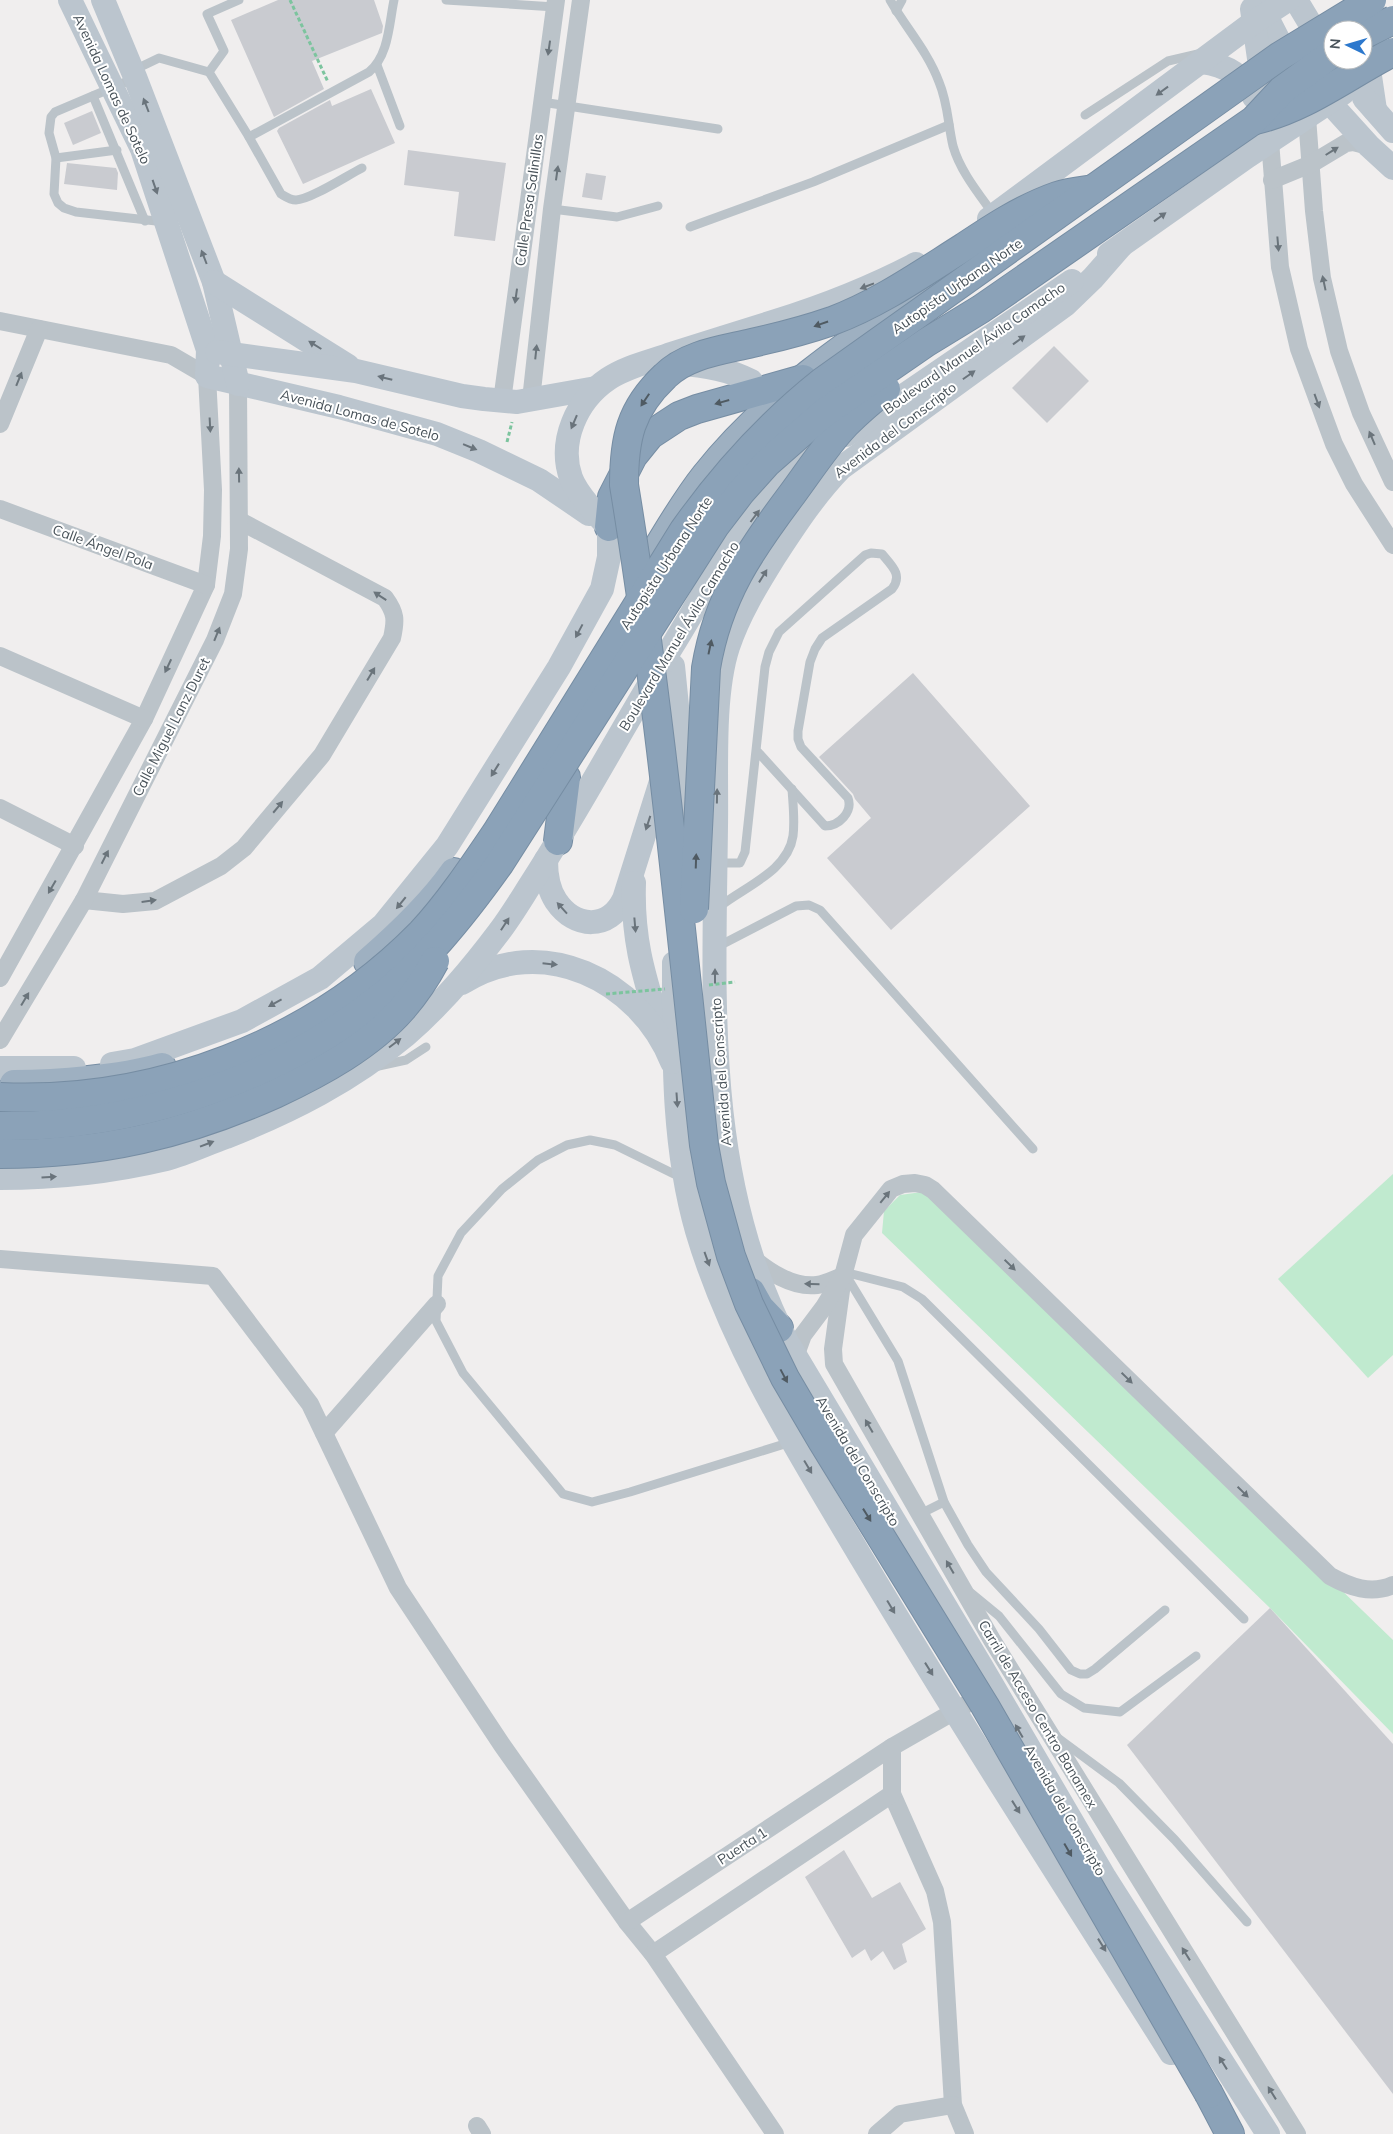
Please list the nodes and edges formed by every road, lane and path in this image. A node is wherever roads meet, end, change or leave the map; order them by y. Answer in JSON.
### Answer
{"nodes":[{"id":1,"x":70,"y":0,"type":"edge"},
{"id":2,"x":103,"y":0,"type":"edge"},
{"id":3,"x":239,"y":0,"type":"edge"},
{"id":4,"x":290,"y":0,"type":"edge"},
{"id":5,"x":394,"y":0,"type":"edge"},
{"id":6,"x":446,"y":0,"type":"edge"},
{"id":7,"x":581,"y":0,"type":"edge"},
{"id":8,"x":890,"y":0,"type":"edge"},
{"id":9,"x":902,"y":0,"type":"edge"},
{"id":10,"x":1288,"y":0,"type":"edge"},
{"id":11,"x":1296,"y":0,"type":"edge"},
{"id":12,"x":1338,"y":0,"type":"edge"},
{"id":13,"x":1359,"y":0,"type":"edge"},
{"id":14,"x":1373,"y":0,"type":"edge"},
{"id":15,"x":555,"y":3,"type":"edge"},
{"id":16,"x":1257,"y":9,"type":"edge"},
{"id":17,"x":896,"y":11,"type":"junction"},
{"id":18,"x":1393,"y":20,"type":"edge"},
{"id":19,"x":1373,"y":30,"type":"edge"},
{"id":20,"x":1393,"y":31,"type":"edge"},
{"id":21,"x":1323,"y":45,"type":"edge"},
{"id":22,"x":1220,"y":48,"type":"junction"},
{"id":23,"x":1393,"y":52,"type":"edge"},
{"id":24,"x":1280,"y":56,"type":"junction"},
{"id":25,"x":1323,"y":60,"type":"edge"},
{"id":26,"x":1202,"y":62,"type":"junction"},
{"id":27,"x":377,"y":66,"type":"junction"},
{"id":28,"x":1393,"y":66,"type":"edge"},
{"id":29,"x":1346,"y":70,"type":"edge"},
{"id":30,"x":209,"y":72,"type":"junction"},
{"id":31,"x":134,"y":74,"type":"junction"},
{"id":32,"x":1362,"y":82,"type":"junction"},
{"id":33,"x":332,"y":91,"type":"junction"},
{"id":34,"x":103,"y":92,"type":"junction"},
{"id":35,"x":1203,"y":98,"type":"dead end"},
{"id":36,"x":542,"y":102,"type":"junction"},
{"id":37,"x":1329,"y":103,"type":"junction"},
{"id":38,"x":566,"y":105,"type":"junction"},
{"id":39,"x":1085,"y":115,"type":"dead end"},
{"id":40,"x":1307,"y":117,"type":"junction"},
{"id":41,"x":949,"y":125,"type":"junction"},
{"id":42,"x":400,"y":126,"type":"dead end"},
{"id":43,"x":718,"y":129,"type":"dead end"},
{"id":44,"x":1262,"y":130,"type":"junction"},
{"id":45,"x":1393,"y":131,"type":"edge"},
{"id":46,"x":1222,"y":135,"type":"dead end"},
{"id":47,"x":249,"y":137,"type":"junction"},
{"id":48,"x":1370,"y":146,"type":"junction"},
{"id":49,"x":117,"y":150,"type":"junction"},
{"id":50,"x":1248,"y":156,"type":"junction"},
{"id":51,"x":56,"y":158,"type":"junction"},
{"id":52,"x":1311,"y":164,"type":"junction"},
{"id":53,"x":362,"y":168,"type":"dead end"},
{"id":54,"x":1393,"y":168,"type":"edge"},
{"id":55,"x":1272,"y":180,"type":"junction"},
{"id":56,"x":1094,"y":188,"type":"junction"},
{"id":57,"x":658,"y":206,"type":"dead end"},
{"id":58,"x":552,"y":209,"type":"junction"},
{"id":59,"x":994,"y":215,"type":"junction"},
{"id":60,"x":156,"y":222,"type":"junction"},
{"id":61,"x":690,"y":227,"type":"dead end"},
{"id":62,"x":1121,"y":246,"type":"junction"},
{"id":63,"x":214,"y":282,"type":"junction"},
{"id":64,"x":981,"y":308,"type":"junction"},
{"id":65,"x":0,"y":321,"type":"edge"},
{"id":66,"x":39,"y":329,"type":"junction"},
{"id":67,"x":219,"y":352,"type":"junction"},
{"id":68,"x":171,"y":355,"type":"junction"},
{"id":69,"x":650,"y":362,"type":"junction"},
{"id":70,"x":356,"y":371,"type":"junction"},
{"id":71,"x":207,"y":376,"type":"junction"},
{"id":72,"x":803,"y":379,"type":"junction"},
{"id":73,"x":751,"y":381,"type":"dead end"},
{"id":74,"x":238,"y":384,"type":"junction"},
{"id":75,"x":596,"y":388,"type":"junction"},
{"id":76,"x":517,"y":401,"type":"junction"},
{"id":77,"x":0,"y":424,"type":"edge"},
{"id":78,"x":503,"y":462,"type":"junction"},
{"id":79,"x":1393,"y":482,"type":"edge"},
{"id":80,"x":805,"y":491,"type":"dead end"},
{"id":81,"x":0,"y":509,"type":"edge"},
{"id":82,"x":799,"y":518,"type":"junction"},
{"id":83,"x":240,"y":521,"type":"junction"},
{"id":84,"x":618,"y":537,"type":"junction"},
{"id":85,"x":1393,"y":546,"type":"edge"},
{"id":86,"x":206,"y":584,"type":"junction"},
{"id":87,"x":0,"y":656,"type":"edge"},
{"id":88,"x":673,"y":666,"type":"dead end"},
{"id":89,"x":144,"y":720,"type":"junction"},
{"id":90,"x":679,"y":726,"type":"junction"},
{"id":91,"x":757,"y":751,"type":"junction"},
{"id":92,"x":566,"y":777,"type":"junction"},
{"id":93,"x":792,"y":789,"type":"junction"},
{"id":94,"x":0,"y":808,"type":"edge"},
{"id":95,"x":76,"y":846,"type":"junction"},
{"id":96,"x":552,"y":850,"type":"junction"},
{"id":97,"x":636,"y":859,"type":"junction"},
{"id":98,"x":716,"y":863,"type":"junction"},
{"id":99,"x":84,"y":900,"type":"junction"},
{"id":100,"x":715,"y":910,"type":"junction"},
{"id":101,"x":454,"y":921,"type":"junction"},
{"id":102,"x":714,"y":949,"type":"junction"},
{"id":103,"x":1,"y":975,"type":"edge"},
{"id":104,"x":454,"y":988,"type":"junction"},
{"id":105,"x":0,"y":1040,"type":"edge"},
{"id":106,"x":426,"y":1047,"type":"dead end"},
{"id":107,"x":665,"y":1047,"type":"junction"},
{"id":108,"x":361,"y":1067,"type":"junction"},
{"id":109,"x":0,"y":1068,"type":"edge"},
{"id":110,"x":675,"y":1071,"type":"junction"},
{"id":111,"x":0,"y":1084,"type":"edge"},
{"id":112,"x":0,"y":1097,"type":"edge"},
{"id":113,"x":721,"y":1112,"type":"junction"},
{"id":114,"x":0,"y":1126,"type":"edge"},
{"id":115,"x":0,"y":1141,"type":"edge"},
{"id":116,"x":710,"y":1148,"type":"junction"},
{"id":117,"x":1033,"y":1149,"type":"dead end"},
{"id":118,"x":0,"y":1154,"type":"edge"},
{"id":119,"x":685,"y":1177,"type":"junction"},
{"id":120,"x":0,"y":1178,"type":"edge"},
{"id":121,"x":750,"y":1256,"type":"junction"},
{"id":122,"x":0,"y":1259,"type":"edge"},
{"id":123,"x":843,"y":1274,"type":"junction"},
{"id":124,"x":437,"y":1304,"type":"junction"},
{"id":125,"x":779,"y":1328,"type":"junction"},
{"id":126,"x":795,"y":1358,"type":"junction"},
{"id":127,"x":830,"y":1415,"type":"junction"},
{"id":128,"x":324,"y":1433,"type":"junction"},
{"id":129,"x":800,"y":1436,"type":"junction"},
{"id":130,"x":944,"y":1502,"type":"junction"},
{"id":131,"x":920,"y":1514,"type":"junction"},
{"id":132,"x":961,"y":1586,"type":"junction"},
{"id":133,"x":1393,"y":1586,"type":"edge"},
{"id":134,"x":1165,"y":1610,"type":"dead end"},
{"id":135,"x":1244,"y":1619,"type":"dead end"},
{"id":136,"x":1196,"y":1656,"type":"dead end"},
{"id":137,"x":1015,"y":1677,"type":"junction"},
{"id":138,"x":994,"y":1689,"type":"junction"},
{"id":139,"x":955,"y":1711,"type":"junction"},
{"id":140,"x":1048,"y":1731,"type":"junction"},
{"id":141,"x":892,"y":1747,"type":"junction"},
{"id":142,"x":892,"y":1794,"type":"junction"},
{"id":143,"x":627,"y":1922,"type":"junction"},
{"id":144,"x":1247,"y":1922,"type":"dead end"},
{"id":145,"x":653,"y":1954,"type":"junction"},
{"id":146,"x":953,"y":2105,"type":"junction"},
{"id":147,"x":775,"y":2134,"type":"edge"},
{"id":148,"x":877,"y":2134,"type":"edge"},
{"id":149,"x":965,"y":2134,"type":"edge"},
{"id":150,"x":1222,"y":2134,"type":"edge"},
{"id":151,"x":1230,"y":2134,"type":"edge"},
{"id":152,"x":1268,"y":2134,"type":"edge"},
{"id":153,"x":1297,"y":2134,"type":"edge"}],
"edges":[{"from":1,"to":34,"type":"main road","name":"Avenida Lomas de Sotelo"},
{"from":2,"to":31,"type":"main road","name":"Avenida Lomas de Sotelo"},
{"from":3,"to":30,"type":"lane"},
{"from":4,"to":33,"type":"path"},
{"from":5,"to":27,"type":"lane"},
{"from":6,"to":15,"type":"lane"},
{"from":7,"to":38,"type":"street","name":"Calle Presa Salinillas"},
{"from":8,"to":17,"type":"lane"},
{"from":9,"to":17,"type":"lane"},
{"from":10,"to":16,"type":"main road"},
{"from":11,"to":21,"type":"main road"},
{"from":12,"to":24,"type":"highway"},
{"from":13,"to":32,"type":"main road"},
{"from":14,"to":20,"type":"main road"},
{"from":14,"to":24,"type":"highway","name":"Autopista Urbana Norte","bridge":true},
{"from":15,"to":36,"type":"street","name":"Calle Presa Salinillas","one_way":true},
{"from":16,"to":22,"type":"main road"},
{"from":16,"to":37,"type":"main road"},
{"from":16,"to":44,"type":"main road"},
{"from":17,"to":41,"type":"lane"},
{"from":18,"to":19,"type":"highway","bridge":true},
{"from":22,"to":26,"type":"main road"},
{"from":22,"to":39,"type":"lane"},
{"from":23,"to":44,"type":"highway","bridge":true},
{"from":24,"to":56,"type":"highway","name":"Autopista Urbana Norte","bridge":true},
{"from":25,"to":44,"type":"highway","name":"Autopista Urbana Norte","bridge":true},
{"from":26,"to":50,"type":"main road"},
{"from":26,"to":59,"type":"main road","one_way":true},
{"from":27,"to":33,"type":"lane"},
{"from":27,"to":42,"type":"lane"},
{"from":28,"to":32,"type":"main road","name":"Boulevard Manuel Ávila Camacho"},
{"from":29,"to":32,"type":"main road"},
{"from":30,"to":31,"type":"lane"},
{"from":30,"to":47,"type":"lane"},
{"from":31,"to":34,"type":"lane"},
{"from":63,"to":31,"type":"main road","name":"Avenida Lomas de Sotelo","one_way":true},
{"from":32,"to":37,"type":"main road","name":"Boulevard Manuel Ávila Camacho"},
{"from":32,"to":45,"type":"main road"},
{"from":33,"to":47,"type":"lane"},
{"from":34,"to":49,"type":"lane"},
{"from":34,"to":51,"type":"lane"},
{"from":34,"to":60,"type":"main road","name":"Avenida Lomas de Sotelo","one_way":true},
{"from":35,"to":72,"type":"highway"},
{"from":36,"to":38,"type":"lane"},
{"from":36,"to":76,"type":"street","name":"Calle Presa Salinillas","one_way":true},
{"from":37,"to":40,"type":"main road","name":"Boulevard Manuel Ávila Camacho"},
{"from":37,"to":48,"type":"main road"},
{"from":38,"to":43,"type":"lane"},
{"from":58,"to":38,"type":"street","name":"Calle Presa Salinillas","one_way":true},
{"from":40,"to":44,"type":"main road","name":"Boulevard Manuel Ávila Camacho"},
{"from":40,"to":52,"type":"street"},
{"from":41,"to":59,"type":"lane"},
{"from":41,"to":61,"type":"lane"},
{"from":44,"to":50,"type":"main road","name":"Boulevard Manuel Ávila Camacho"},
{"from":44,"to":55,"type":"street"},
{"from":44,"to":64,"type":"highway","name":"Autopista Urbana Norte","bridge":true},
{"from":46,"to":92,"type":"highway","name":"Boulevard Manuel Ávila Camacho"},
{"from":47,"to":53,"type":"lane"},
{"from":52,"to":48,"type":"street","one_way":true},
{"from":48,"to":54,"type":"main road"},
{"from":49,"to":51,"type":"lane"},
{"from":49,"to":60,"type":"lane"},
{"from":62,"to":50,"type":"main road","name":"Boulevard Manuel Ávila Camacho","one_way":true},
{"from":51,"to":60,"type":"lane"},
{"from":52,"to":55,"type":"street"},
{"from":79,"to":52,"type":"street","one_way":true},
{"from":55,"to":85,"type":"street","one_way":true},
{"from":56,"to":112,"type":"highway","name":"Autopista Urbana Norte","bridge":true},
{"from":56,"to":151,"type":"highway","one_way":true,"bridge":true},
{"from":57,"to":58,"type":"lane"},
{"from":76,"to":58,"type":"street","name":"Calle Presa Salinillas","one_way":true},
{"from":59,"to":69,"type":"main road","one_way":true},
{"from":60,"to":67,"type":"main road","name":"Avenida Lomas de Sotelo"},
{"from":82,"to":62,"type":"main road","name":"Avenida del Conscripto","one_way":true},
{"from":96,"to":62,"type":"main road","name":"Boulevard Manuel Ávila Camacho","one_way":true},
{"from":63,"to":67,"type":"main road","name":"Avenida Lomas de Sotelo"},
{"from":70,"to":63,"type":"main road","one_way":true},
{"from":64,"to":101,"type":"highway","name":"Autopista Urbana Norte","bridge":true},
{"from":116,"to":64,"type":"highway","one_way":true,"bridge":true},
{"from":65,"to":66,"type":"street"},
{"from":66,"to":68,"type":"street"},
{"from":77,"to":66,"type":"street","one_way":true},
{"from":67,"to":68,"type":"street"},
{"from":67,"to":70,"type":"main road"},
{"from":67,"to":71,"type":"main road","name":"Avenida Lomas de Sotelo"},
{"from":67,"to":74,"type":"main road","name":"Avenida Lomas de Sotelo"},
{"from":68,"to":71,"type":"street"},
{"from":69,"to":73,"type":"main road"},
{"from":69,"to":75,"type":"main road"},
{"from":76,"to":70,"type":"main road","one_way":true},
{"from":71,"to":74,"type":"main road","name":"Avenida Lomas de Sotelo"},
{"from":71,"to":86,"type":"street","name":"Calle Miguel Lanz Duret","one_way":true},
{"from":72,"to":84,"type":"highway","one_way":true},
{"from":72,"to":111,"type":"highway"},
{"from":74,"to":78,"type":"main road","name":"Avenida Lomas de Sotelo","one_way":true},
{"from":83,"to":74,"type":"street","name":"Calle Miguel Lanz Duret","one_way":true},
{"from":75,"to":76,"type":"main road"},
{"from":75,"to":84,"type":"main road","one_way":true},
{"from":76,"to":78,"type":"path"},
{"from":78,"to":84,"type":"main road","name":"Avenida Lomas de Sotelo"},
{"from":80,"to":82,"type":"main road"},
{"from":81,"to":86,"type":"street","name":"Calle Ángel Pola"},
{"from":98,"to":82,"type":"main road","name":"Avenida del Conscripto","one_way":true},
{"from":99,"to":83,"type":"street","name":"Calle Miguel Lanz Duret","one_way":true},
{"from":99,"to":83,"type":"street","one_way":true},
{"from":84,"to":109,"type":"main road","one_way":true},
{"from":86,"to":89,"type":"street","name":"Calle Miguel Lanz Duret","one_way":true},
{"from":87,"to":89,"type":"street"},
{"from":88,"to":90,"type":"main road"},
{"from":89,"to":95,"type":"street","name":"Calle Miguel Lanz Duret"},
{"from":90,"to":97,"type":"main road","one_way":true},
{"from":90,"to":110,"type":"main road"},
{"from":91,"to":93,"type":"lane"},
{"from":91,"to":93,"type":"lane"},
{"from":91,"to":98,"type":"lane"},
{"from":92,"to":96,"type":"highway"},
{"from":92,"to":115,"type":"highway","name":"Boulevard Manuel Ávila Camacho"},
{"from":93,"to":100,"type":"lane"},
{"from":94,"to":95,"type":"street"},
{"from":95,"to":103,"type":"street","name":"Calle Miguel Lanz Duret","one_way":true},
{"from":97,"to":96,"type":"main road","one_way":true},
{"from":104,"to":96,"type":"main road","name":"Boulevard Manuel Ávila Camacho","one_way":true},
{"from":97,"to":107,"type":"main road","one_way":true},
{"from":98,"to":100,"type":"main road","name":"Avenida del Conscripto"},
{"from":105,"to":99,"type":"street","name":"Calle Miguel Lanz Duret","one_way":true},
{"from":100,"to":102,"type":"main road","name":"Avenida del Conscripto"},
{"from":101,"to":114,"type":"highway","name":"Autopista Urbana Norte","bridge":true},
{"from":101,"to":118,"type":"highway","bridge":true},
{"from":113,"to":102,"type":"main road","name":"Avenida del Conscripto","one_way":true},
{"from":102,"to":117,"type":"lane"},
{"from":104,"to":107,"type":"main road","one_way":true},
{"from":108,"to":104,"type":"main road","name":"Boulevard Manuel Ávila Camacho","one_way":true},
{"from":106,"to":108,"type":"lane"},
{"from":107,"to":110,"type":"main road"},
{"from":120,"to":108,"type":"main road","name":"Boulevard Manuel Ávila Camacho","one_way":true},
{"from":110,"to":119,"type":"main road","one_way":true},
{"from":113,"to":116,"type":"main road"},
{"from":113,"to":121,"type":"main road","name":"Avenida del Conscripto"},
{"from":116,"to":125,"type":"highway"},
{"from":119,"to":124,"type":"lane"},
{"from":119,"to":129,"type":"main road","one_way":true},
{"from":123,"to":121,"type":"street","one_way":true},
{"from":121,"to":125,"type":"main road","name":"Avenida del Conscripto"},
{"from":122,"to":128,"type":"street"},
{"from":123,"to":126,"type":"street"},
{"from":123,"to":130,"type":"lane"},
{"from":131,"to":123,"type":"street","name":"Carril de Acceso Centro Banamex","one_way":true},
{"from":123,"to":133,"type":"street","one_way":true},
{"from":123,"to":135,"type":"lane"},
{"from":124,"to":128,"type":"street"},
{"from":124,"to":129,"type":"lane"},
{"from":125,"to":126,"type":"main road","name":"Avenida del Conscripto"},
{"from":126,"to":127,"type":"main road","name":"Avenida del Conscripto"},
{"from":127,"to":129,"type":"lane"},
{"from":127,"to":138,"type":"main road","name":"Avenida del Conscripto"},
{"from":128,"to":143,"type":"street"},
{"from":129,"to":139,"type":"main road","one_way":true},
{"from":130,"to":131,"type":"lane"},
{"from":130,"to":134,"type":"lane"},
{"from":132,"to":131,"type":"street","name":"Carril de Acceso Centro Banamex","one_way":true},
{"from":132,"to":136,"type":"lane"},
{"from":132,"to":137,"type":"street","name":"Carril de Acceso Centro Banamex"},
{"from":137,"to":138,"type":"street","name":"Puerta 1"},
{"from":137,"to":140,"type":"street","name":"Carril de Acceso Centro Banamex"},
{"from":138,"to":139,"type":"street","name":"Puerta 1"},
{"from":152,"to":138,"type":"main road","name":"Avenida del Conscripto","one_way":true},
{"from":139,"to":141,"type":"street","name":"Puerta 1"},
{"from":139,"to":150,"type":"main road","one_way":true},
{"from":140,"to":144,"type":"lane"},
{"from":153,"to":140,"type":"street","name":"Carril de Acceso Centro Banamex","one_way":true},
{"from":141,"to":142,"type":"street"},
{"from":141,"to":143,"type":"street","name":"Puerta 1"},
{"from":142,"to":145,"type":"street"},
{"from":142,"to":146,"type":"street"},
{"from":143,"to":145,"type":"street"},
{"from":145,"to":147,"type":"street"},
{"from":146,"to":148,"type":"street"},
{"from":146,"to":149,"type":"street"}]}
